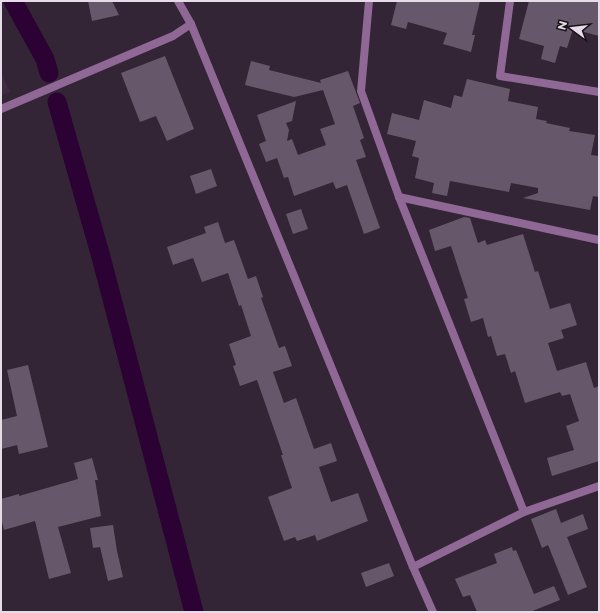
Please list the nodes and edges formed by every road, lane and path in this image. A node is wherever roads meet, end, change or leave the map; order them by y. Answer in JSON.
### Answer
{"nodes":[{"id":1,"x":178,"y":1,"type":"edge"},
{"id":2,"x":369,"y":1,"type":"edge"},
{"id":3,"x":510,"y":1,"type":"edge"},
{"id":4,"x":191,"y":24,"type":"junction"},
{"id":5,"x":599,"y":92,"type":"edge"},
{"id":6,"x":1,"y":109,"type":"edge"},
{"id":7,"x":399,"y":197,"type":"junction"},
{"id":8,"x":599,"y":240,"type":"edge"},
{"id":9,"x":599,"y":486,"type":"edge"},
{"id":10,"x":524,"y":512,"type":"junction"},
{"id":11,"x":413,"y":567,"type":"junction"},
{"id":12,"x":433,"y":612,"type":"edge"}],
"edges":[{"from":1,"to":4,"type":"street"},
{"from":2,"to":7,"type":"street"},
{"from":3,"to":5,"type":"street"},
{"from":4,"to":6,"type":"street"},
{"from":4,"to":11,"type":"street"},
{"from":7,"to":8,"type":"street"},
{"from":7,"to":10,"type":"street"},
{"from":9,"to":10,"type":"street"},
{"from":10,"to":11,"type":"street"},
{"from":11,"to":12,"type":"street"}]}
